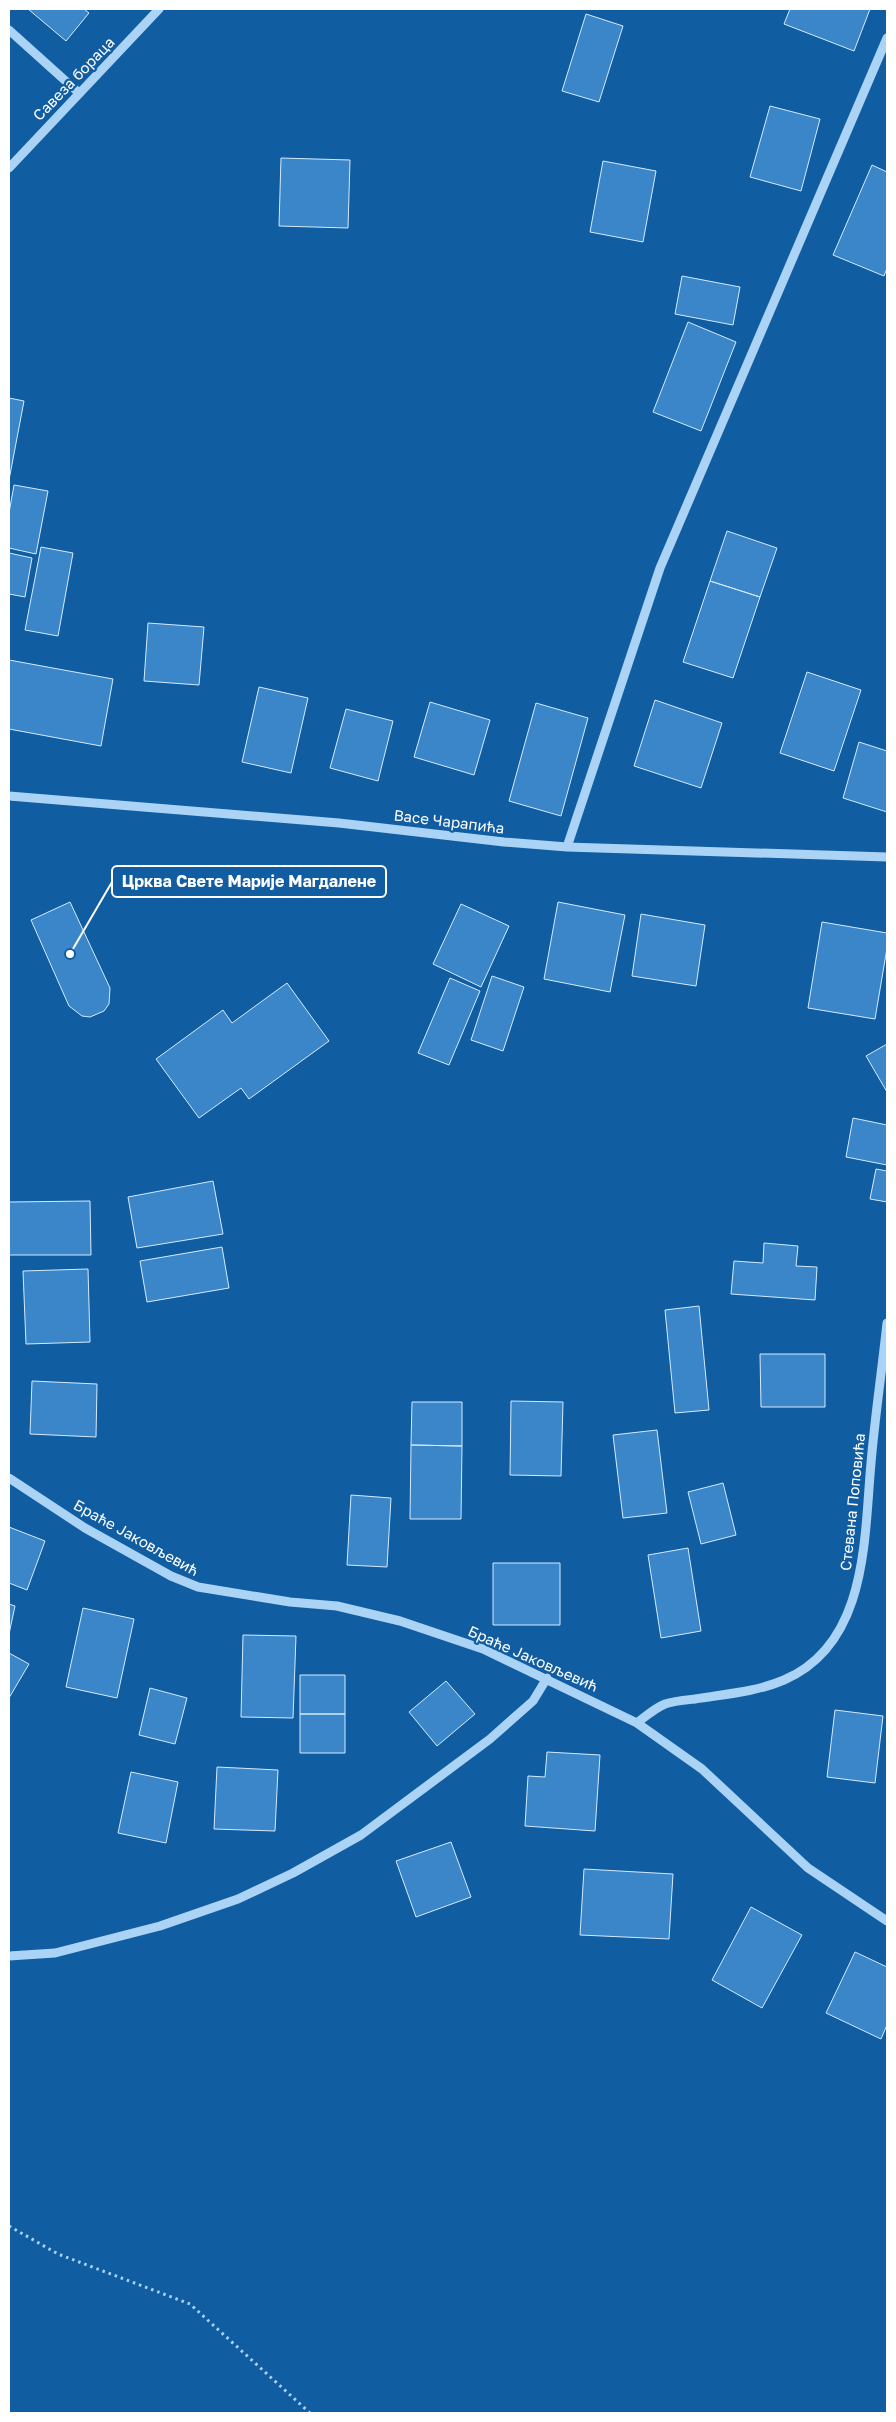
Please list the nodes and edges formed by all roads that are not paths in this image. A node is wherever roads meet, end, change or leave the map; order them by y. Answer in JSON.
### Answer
{"nodes":[{"id":1,"x":159,"y":9,"type":"edge"},
{"id":2,"x":9,"y":30,"type":"edge"},
{"id":3,"x":887,"y":38,"type":"edge"},
{"id":4,"x":79,"y":93,"type":"junction"},
{"id":5,"x":9,"y":168,"type":"edge"},
{"id":6,"x":9,"y":796,"type":"edge"},
{"id":7,"x":567,"y":847,"type":"junction"},
{"id":8,"x":887,"y":857,"type":"edge"},
{"id":9,"x":887,"y":1323,"type":"edge"},
{"id":10,"x":9,"y":1478,"type":"edge"},
{"id":11,"x":547,"y":1678,"type":"junction"},
{"id":12,"x":637,"y":1723,"type":"junction"},
{"id":13,"x":887,"y":1921,"type":"edge"},
{"id":14,"x":9,"y":1956,"type":"edge"}],
"edges":[{"from":1,"to":4,"type":"street","name":"Савеза бораца"},
{"from":2,"to":4,"type":"street"},
{"from":3,"to":7,"type":"street"},
{"from":4,"to":5,"type":"street","name":"Савеза бораца"},
{"from":6,"to":7,"type":"street","name":"Васе Чарапића"},
{"from":7,"to":8,"type":"street","name":"Васе Чарапића"},
{"from":9,"to":12,"type":"street","name":"Стевана Поповића"},
{"from":10,"to":11,"type":"street","name":"Браће Јаковљевић"},
{"from":11,"to":12,"type":"street","name":"Браће Јаковљевић"},
{"from":11,"to":14,"type":"street"},
{"from":12,"to":13,"type":"street","name":"Браће Јаковљевић"}]}
